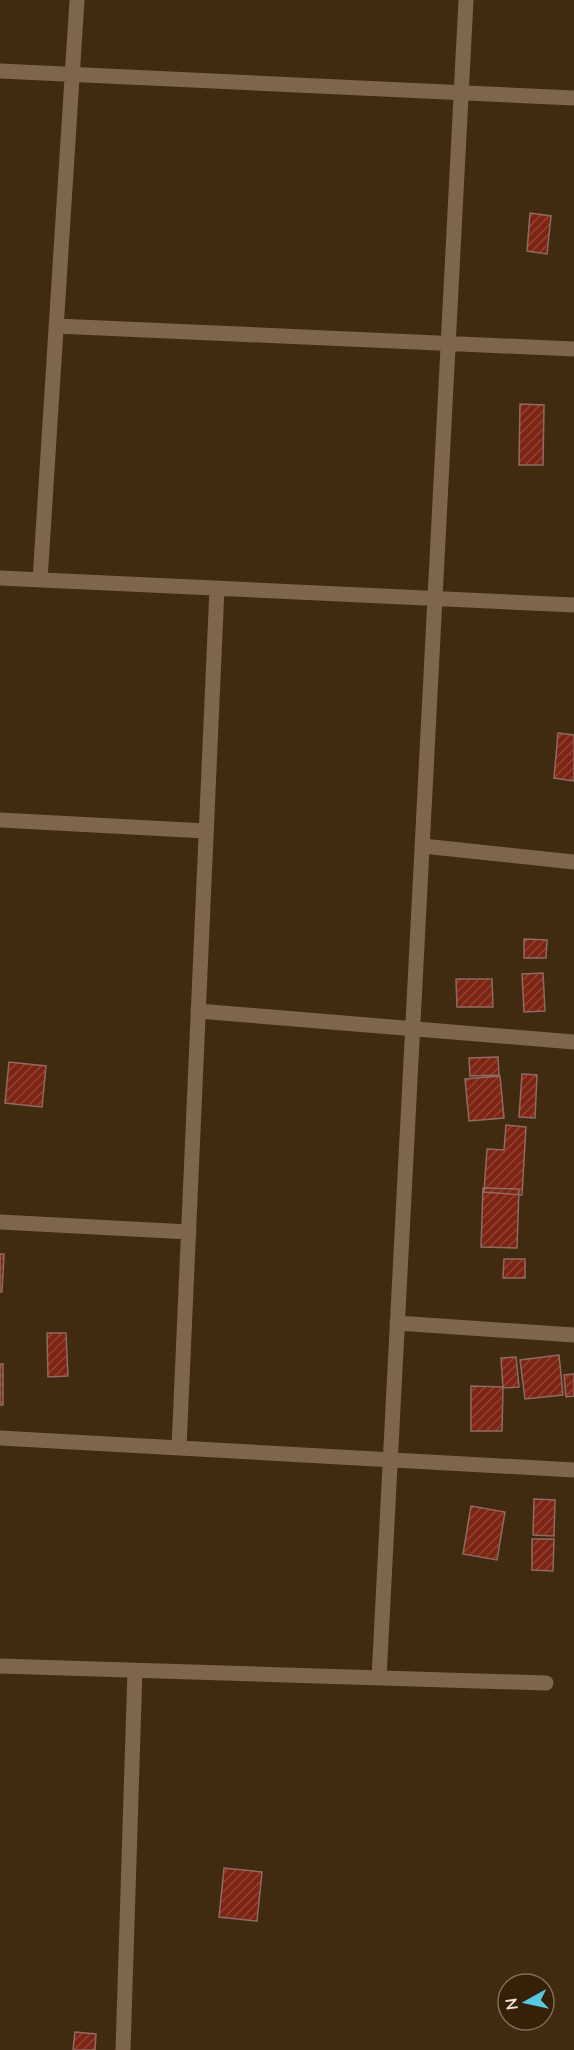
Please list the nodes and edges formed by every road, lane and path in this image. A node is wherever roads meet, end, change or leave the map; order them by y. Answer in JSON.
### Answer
{"nodes":[{"id":1,"x":77,"y":0,"type":"edge"},
{"id":2,"x":466,"y":0,"type":"edge"},
{"id":3,"x":0,"y":71,"type":"edge"},
{"id":4,"x":72,"y":75,"type":"junction"},
{"id":5,"x":463,"y":93,"type":"junction"},
{"id":6,"x":574,"y":98,"type":"edge"},
{"id":7,"x":56,"y":326,"type":"junction"},
{"id":8,"x":450,"y":344,"type":"junction"},
{"id":9,"x":574,"y":349,"type":"edge"},
{"id":10,"x":0,"y":578,"type":"edge"},
{"id":11,"x":40,"y":580,"type":"junction"},
{"id":12,"x":217,"y":588,"type":"junction"},
{"id":13,"x":436,"y":598,"type":"junction"},
{"id":14,"x":574,"y":605,"type":"edge"},
{"id":15,"x":0,"y":820,"type":"edge"},
{"id":16,"x":206,"y":831,"type":"junction"},
{"id":17,"x":423,"y":846,"type":"junction"},
{"id":18,"x":574,"y":862,"type":"edge"},
{"id":19,"x":198,"y":1011,"type":"junction"},
{"id":20,"x":413,"y":1029,"type":"junction"},
{"id":21,"x":574,"y":1042,"type":"edge"},
{"id":22,"x":0,"y":1222,"type":"edge"},
{"id":23,"x":189,"y":1232,"type":"junction"},
{"id":24,"x":397,"y":1323,"type":"junction"},
{"id":25,"x":574,"y":1335,"type":"edge"},
{"id":26,"x":0,"y":1438,"type":"edge"},
{"id":27,"x":179,"y":1448,"type":"junction"},
{"id":28,"x":390,"y":1460,"type":"junction"},
{"id":29,"x":574,"y":1470,"type":"edge"},
{"id":30,"x":0,"y":1666,"type":"edge"},
{"id":31,"x":135,"y":1670,"type":"junction"},
{"id":32,"x":378,"y":1678,"type":"junction"},
{"id":33,"x":546,"y":1683,"type":"dead end"},
{"id":34,"x":123,"y":2050,"type":"edge"}],
"edges":[{"from":1,"to":4,"type":"street"},
{"from":2,"to":5,"type":"street"},
{"from":3,"to":4,"type":"street"},
{"from":4,"to":5,"type":"street"},
{"from":4,"to":7,"type":"street"},
{"from":5,"to":6,"type":"street"},
{"from":5,"to":8,"type":"street"},
{"from":7,"to":8,"type":"street"},
{"from":7,"to":11,"type":"street"},
{"from":8,"to":9,"type":"street"},
{"from":8,"to":13,"type":"street"},
{"from":10,"to":11,"type":"street"},
{"from":11,"to":12,"type":"street"},
{"from":12,"to":13,"type":"street"},
{"from":12,"to":16,"type":"street"},
{"from":13,"to":14,"type":"street"},
{"from":13,"to":17,"type":"street"},
{"from":15,"to":16,"type":"street"},
{"from":16,"to":19,"type":"street"},
{"from":17,"to":18,"type":"street"},
{"from":17,"to":20,"type":"street"},
{"from":19,"to":20,"type":"street"},
{"from":19,"to":23,"type":"street"},
{"from":20,"to":21,"type":"street"},
{"from":20,"to":24,"type":"street"},
{"from":22,"to":23,"type":"street"},
{"from":23,"to":27,"type":"street"},
{"from":24,"to":25,"type":"street"},
{"from":24,"to":28,"type":"street"},
{"from":26,"to":27,"type":"street"},
{"from":27,"to":28,"type":"street"},
{"from":28,"to":29,"type":"street"},
{"from":28,"to":32,"type":"street"},
{"from":30,"to":31,"type":"street"},
{"from":31,"to":32,"type":"street"},
{"from":31,"to":34,"type":"street"},
{"from":32,"to":33,"type":"street"}]}
